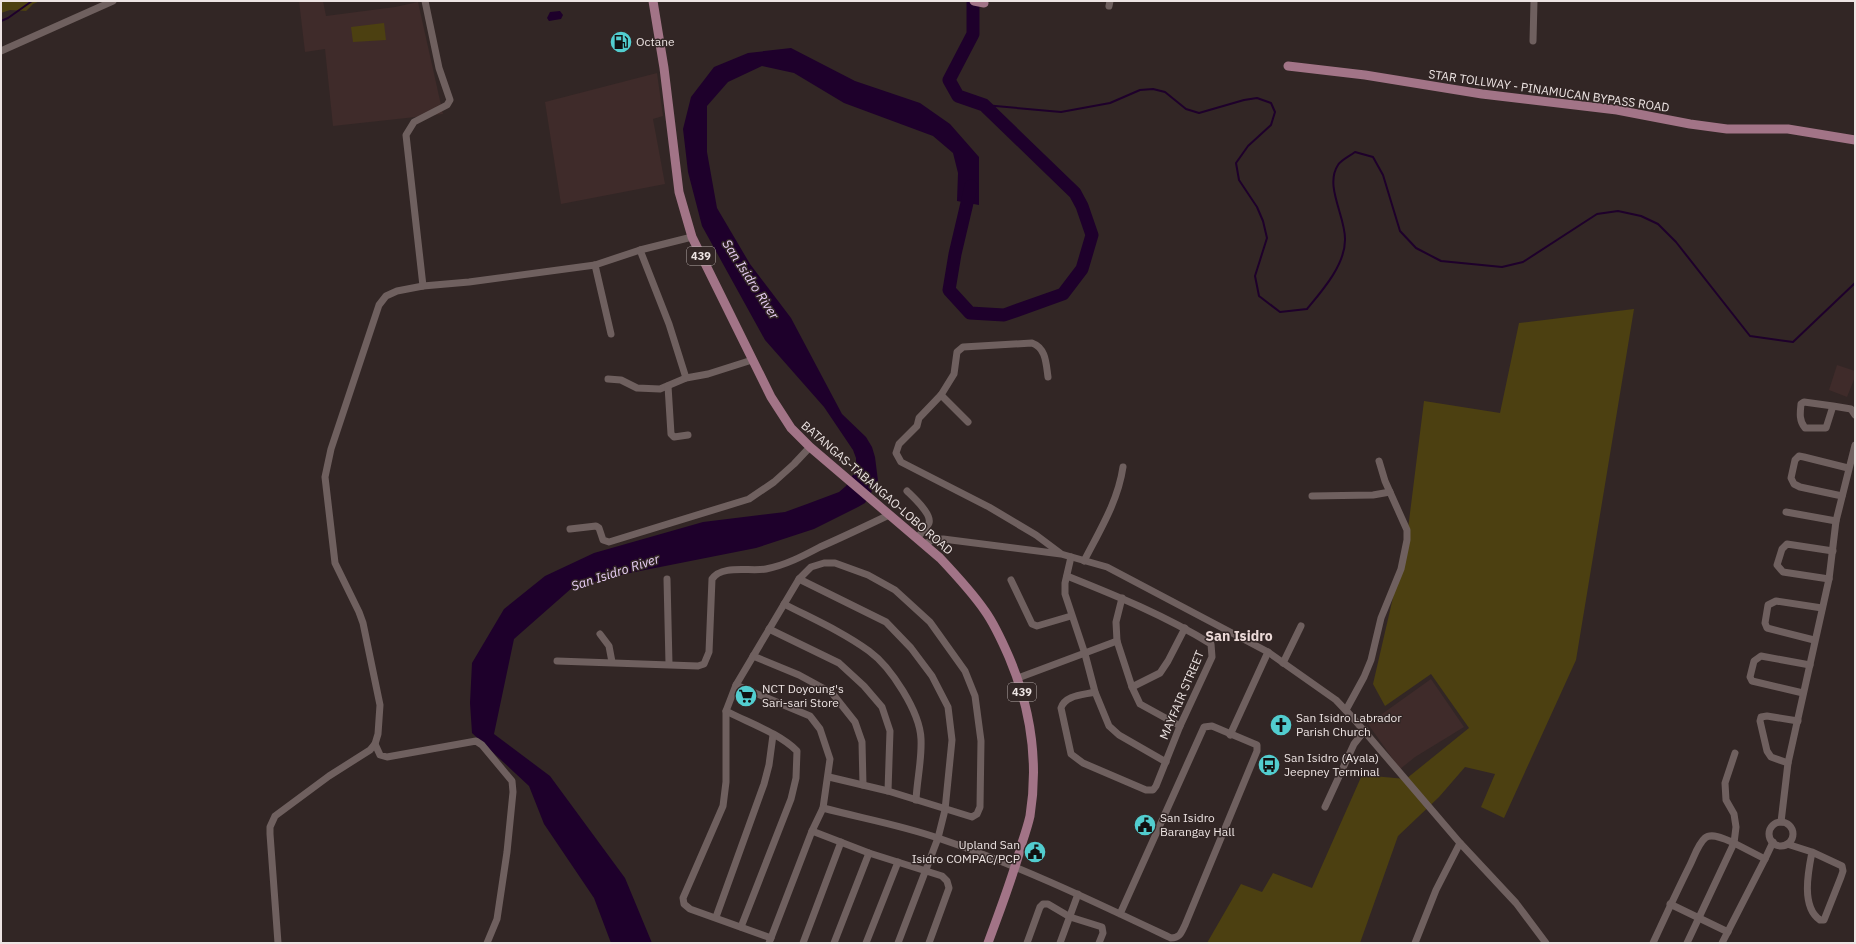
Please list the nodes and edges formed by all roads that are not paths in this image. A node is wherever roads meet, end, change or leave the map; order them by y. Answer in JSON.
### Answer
{"nodes":[{"id":1,"x":113,"y":1,"type":"edge"},
{"id":2,"x":425,"y":1,"type":"edge"},
{"id":3,"x":653,"y":1,"type":"edge"},
{"id":4,"x":974,"y":1,"type":"edge"},
{"id":5,"x":1534,"y":1,"type":"edge"},
{"id":6,"x":984,"y":3,"type":"dead end"},
{"id":7,"x":1533,"y":41,"type":"dead end"},
{"id":8,"x":1,"y":51,"type":"edge"},
{"id":9,"x":1288,"y":66,"type":"dead end"},
{"id":10,"x":1855,"y":140,"type":"edge"},
{"id":11,"x":692,"y":237,"type":"junction"},
{"id":12,"x":640,"y":250,"type":"junction"},
{"id":13,"x":595,"y":265,"type":"junction"},
{"id":14,"x":423,"y":286,"type":"junction"},
{"id":15,"x":611,"y":334,"type":"dead end"},
{"id":16,"x":752,"y":360,"type":"junction"},
{"id":17,"x":1048,"y":377,"type":"dead end"},
{"id":18,"x":686,"y":378,"type":"junction"},
{"id":19,"x":608,"y":379,"type":"dead end"},
{"id":20,"x":668,"y":386,"type":"junction"},
{"id":21,"x":941,"y":395,"type":"junction"},
{"id":22,"x":1833,"y":406,"type":"junction"},
{"id":23,"x":1854,"y":411,"type":"edge"},
{"id":24,"x":968,"y":422,"type":"dead end"},
{"id":25,"x":688,"y":435,"type":"dead end"},
{"id":26,"x":1855,"y":445,"type":"edge"},
{"id":27,"x":810,"y":447,"type":"junction"},
{"id":28,"x":1379,"y":461,"type":"dead end"},
{"id":29,"x":1123,"y":467,"type":"dead end"},
{"id":30,"x":1848,"y":468,"type":"junction"},
{"id":31,"x":907,"y":491,"type":"dead end"},
{"id":32,"x":1390,"y":492,"type":"junction"},
{"id":33,"x":1312,"y":496,"type":"dead end"},
{"id":34,"x":1842,"y":496,"type":"junction"},
{"id":35,"x":1786,"y":512,"type":"dead end"},
{"id":36,"x":889,"y":515,"type":"junction"},
{"id":37,"x":1836,"y":522,"type":"junction"},
{"id":38,"x":570,"y":529,"type":"dead end"},
{"id":39,"x":917,"y":538,"type":"junction"},
{"id":40,"x":924,"y":544,"type":"junction"},
{"id":41,"x":1833,"y":550,"type":"junction"},
{"id":42,"x":1061,"y":554,"type":"junction"},
{"id":43,"x":1071,"y":557,"type":"junction"},
{"id":44,"x":1084,"y":561,"type":"junction"},
{"id":45,"x":1067,"y":576,"type":"junction"},
{"id":46,"x":667,"y":579,"type":"dead end"},
{"id":47,"x":799,"y":579,"type":"junction"},
{"id":48,"x":1829,"y":579,"type":"junction"},
{"id":49,"x":1011,"y":580,"type":"dead end"},
{"id":50,"x":1122,"y":598,"type":"junction"},
{"id":51,"x":784,"y":604,"type":"junction"},
{"id":52,"x":1822,"y":608,"type":"junction"},
{"id":53,"x":1071,"y":616,"type":"junction"},
{"id":54,"x":1301,"y":626,"type":"dead end"},
{"id":55,"x":1185,"y":628,"type":"junction"},
{"id":56,"x":769,"y":629,"type":"junction"},
{"id":57,"x":600,"y":634,"type":"dead end"},
{"id":58,"x":1814,"y":640,"type":"junction"},
{"id":59,"x":1117,"y":641,"type":"junction"},
{"id":60,"x":1268,"y":652,"type":"junction"},
{"id":61,"x":1085,"y":654,"type":"junction"},
{"id":62,"x":753,"y":656,"type":"junction"},
{"id":63,"x":558,"y":661,"type":"dead end"},
{"id":64,"x":612,"y":662,"type":"junction"},
{"id":65,"x":1283,"y":662,"type":"junction"},
{"id":66,"x":668,"y":664,"type":"junction"},
{"id":67,"x":1810,"y":665,"type":"junction"},
{"id":68,"x":1018,"y":678,"type":"junction"},
{"id":69,"x":736,"y":685,"type":"junction"},
{"id":70,"x":1132,"y":687,"type":"junction"},
{"id":71,"x":1095,"y":692,"type":"junction"},
{"id":72,"x":1803,"y":692,"type":"junction"},
{"id":73,"x":1346,"y":710,"type":"junction"},
{"id":74,"x":726,"y":711,"type":"junction"},
{"id":75,"x":1798,"y":721,"type":"junction"},
{"id":76,"x":1180,"y":726,"type":"junction"},
{"id":77,"x":1365,"y":730,"type":"junction"},
{"id":78,"x":773,"y":735,"type":"junction"},
{"id":79,"x":1230,"y":735,"type":"junction"},
{"id":80,"x":375,"y":744,"type":"junction"},
{"id":81,"x":1735,"y":753,"type":"dead end"},
{"id":82,"x":1166,"y":762,"type":"junction"},
{"id":83,"x":1788,"y":762,"type":"junction"},
{"id":84,"x":829,"y":777,"type":"junction"},
{"id":85,"x":863,"y":785,"type":"junction"},
{"id":86,"x":888,"y":791,"type":"junction"},
{"id":87,"x":916,"y":800,"type":"junction"},
{"id":88,"x":1325,"y":807,"type":"dead end"},
{"id":89,"x":823,"y":808,"type":"junction"},
{"id":90,"x":945,"y":810,"type":"junction"},
{"id":91,"x":1780,"y":822,"type":"junction"},
{"id":92,"x":812,"y":831,"type":"junction"},
{"id":93,"x":938,"y":838,"type":"junction"},
{"id":94,"x":841,"y":842,"type":"junction"},
{"id":95,"x":1773,"y":842,"type":"junction"},
{"id":96,"x":1460,"y":843,"type":"junction"},
{"id":97,"x":1734,"y":843,"type":"junction"},
{"id":98,"x":1787,"y":844,"type":"junction"},
{"id":99,"x":1812,"y":852,"type":"junction"},
{"id":100,"x":869,"y":853,"type":"junction"},
{"id":101,"x":1765,"y":859,"type":"junction"},
{"id":102,"x":898,"y":862,"type":"junction"},
{"id":103,"x":1015,"y":867,"type":"junction"},
{"id":104,"x":924,"y":871,"type":"junction"},
{"id":105,"x":1078,"y":894,"type":"junction"},
{"id":106,"x":1670,"y":904,"type":"junction"},
{"id":107,"x":1120,"y":914,"type":"junction"},
{"id":108,"x":716,"y":917,"type":"junction"},
{"id":109,"x":1070,"y":917,"type":"junction"},
{"id":110,"x":1699,"y":917,"type":"junction"},
{"id":111,"x":742,"y":927,"type":"junction"},
{"id":112,"x":1728,"y":932,"type":"junction"},
{"id":113,"x":770,"y":940,"type":"edge"},
{"id":114,"x":278,"y":943,"type":"edge"},
{"id":115,"x":487,"y":943,"type":"edge"},
{"id":116,"x":803,"y":943,"type":"edge"},
{"id":117,"x":834,"y":943,"type":"edge"},
{"id":118,"x":866,"y":943,"type":"edge"},
{"id":119,"x":898,"y":943,"type":"edge"},
{"id":120,"x":929,"y":943,"type":"edge"},
{"id":121,"x":988,"y":943,"type":"edge"},
{"id":122,"x":1027,"y":943,"type":"edge"},
{"id":123,"x":1060,"y":943,"type":"edge"},
{"id":124,"x":1099,"y":943,"type":"edge"},
{"id":125,"x":1415,"y":943,"type":"edge"},
{"id":126,"x":1546,"y":943,"type":"edge"},
{"id":127,"x":1653,"y":943,"type":"edge"},
{"id":128,"x":1687,"y":943,"type":"edge"},
{"id":129,"x":1722,"y":943,"type":"edge"}],
"edges":[{"from":1,"to":8,"type":"street"},
{"from":2,"to":14,"type":"street"},
{"from":3,"to":11,"type":"main road","name":"BATANGAS-TABANGAO-LOBO ROAD","number":"439"},
{"from":4,"to":6,"type":"main road"},
{"from":5,"to":7,"type":"street"},
{"from":9,"to":10,"type":"main road","name":"STAR TOLLWAY - PINAMUCAN BYPASS ROAD"},
{"from":11,"to":12,"type":"street"},
{"from":11,"to":16,"type":"main road","name":"BATANGAS-TABANGAO-LOBO ROAD","number":"439"},
{"from":12,"to":13,"type":"street"},
{"from":12,"to":18,"type":"street"},
{"from":13,"to":14,"type":"street"},
{"from":13,"to":15,"type":"street"},
{"from":14,"to":80,"type":"street"},
{"from":16,"to":18,"type":"street"},
{"from":16,"to":27,"type":"main road","name":"BATANGAS-TABANGAO-LOBO ROAD","number":"439"},
{"from":17,"to":21,"type":"street"},
{"from":18,"to":20,"type":"street"},
{"from":19,"to":20,"type":"street"},
{"from":20,"to":25,"type":"street"},
{"from":21,"to":24,"type":"street"},
{"from":21,"to":42,"type":"street"},
{"from":22,"to":22,"type":"street"},
{"from":22,"to":23,"type":"street"},
{"from":26,"to":30,"type":"street"},
{"from":27,"to":36,"type":"main road","name":"BATANGAS-TABANGAO-LOBO ROAD","number":"439"},
{"from":27,"to":38,"type":"street"},
{"from":28,"to":32,"type":"street"},
{"from":29,"to":44,"type":"street"},
{"from":30,"to":34,"type":"street"},
{"from":30,"to":34,"type":"street"},
{"from":31,"to":39,"type":"street"},
{"from":32,"to":33,"type":"street"},
{"from":32,"to":73,"type":"street"},
{"from":34,"to":37,"type":"street"},
{"from":35,"to":37,"type":"street"},
{"from":36,"to":39,"type":"main road","name":"BATANGAS-TABANGAO-LOBO ROAD","number":"439"},
{"from":36,"to":66,"type":"street"},
{"from":37,"to":41,"type":"street"},
{"from":39,"to":40,"type":"main road","name":"BATANGAS-TABANGAO-LOBO ROAD","number":"439"},
{"from":40,"to":42,"type":"street"},
{"from":40,"to":68,"type":"main road","name":"BATANGAS-TABANGAO-LOBO ROAD","number":"439"},
{"from":41,"to":48,"type":"street"},
{"from":41,"to":48,"type":"street"},
{"from":42,"to":43,"type":"street"},
{"from":43,"to":44,"type":"street"},
{"from":43,"to":45,"type":"street"},
{"from":44,"to":60,"type":"street"},
{"from":45,"to":50,"type":"street","name":"MAYFAIR STREET"},
{"from":45,"to":53,"type":"street"},
{"from":46,"to":66,"type":"street"},
{"from":47,"to":51,"type":"street"},
{"from":47,"to":90,"type":"street"},
{"from":47,"to":90,"type":"street"},
{"from":48,"to":52,"type":"street"},
{"from":49,"to":53,"type":"street"},
{"from":50,"to":55,"type":"street","name":"MAYFAIR STREET"},
{"from":50,"to":59,"type":"street"},
{"from":51,"to":56,"type":"street"},
{"from":51,"to":87,"type":"street"},
{"from":52,"to":58,"type":"street"},
{"from":52,"to":58,"type":"street"},
{"from":53,"to":61,"type":"street"},
{"from":54,"to":65,"type":"street"},
{"from":55,"to":70,"type":"street"},
{"from":55,"to":76,"type":"street","name":"MAYFAIR STREET"},
{"from":56,"to":62,"type":"street"},
{"from":56,"to":86,"type":"street"},
{"from":57,"to":64,"type":"street"},
{"from":58,"to":67,"type":"street"},
{"from":59,"to":61,"type":"street"},
{"from":59,"to":70,"type":"street"},
{"from":60,"to":65,"type":"street"},
{"from":60,"to":79,"type":"street"},
{"from":61,"to":68,"type":"street"},
{"from":61,"to":71,"type":"street"},
{"from":62,"to":69,"type":"street"},
{"from":62,"to":85,"type":"street"},
{"from":63,"to":64,"type":"street"},
{"from":64,"to":66,"type":"street"},
{"from":65,"to":73,"type":"street"},
{"from":67,"to":72,"type":"street"},
{"from":67,"to":72,"type":"street"},
{"from":68,"to":103,"type":"main road","name":"BATANGAS-TABANGAO-LOBO ROAD","number":"439"},
{"from":69,"to":74,"type":"street"},
{"from":69,"to":84,"type":"street"},
{"from":70,"to":76,"type":"street"},
{"from":71,"to":82,"type":"street"},
{"from":71,"to":82,"type":"street","name":"MAYFAIR STREET"},
{"from":72,"to":75,"type":"street"},
{"from":73,"to":77,"type":"street"},
{"from":74,"to":78,"type":"street"},
{"from":74,"to":108,"type":"street"},
{"from":75,"to":83,"type":"street"},
{"from":75,"to":83,"type":"street"},
{"from":76,"to":82,"type":"street","name":"MAYFAIR STREET"},
{"from":77,"to":88,"type":"street"},
{"from":77,"to":96,"type":"street"},
{"from":78,"to":108,"type":"street"},
{"from":78,"to":111,"type":"street"},
{"from":79,"to":107,"type":"street"},
{"from":79,"to":107,"type":"street"},
{"from":80,"to":114,"type":"street"},
{"from":80,"to":115,"type":"street"},
{"from":81,"to":97,"type":"street"},
{"from":83,"to":91,"type":"street"},
{"from":84,"to":85,"type":"street"},
{"from":84,"to":89,"type":"street"},
{"from":85,"to":86,"type":"street"},
{"from":86,"to":87,"type":"street"},
{"from":87,"to":90,"type":"street"},
{"from":89,"to":92,"type":"street"},
{"from":89,"to":93,"type":"street"},
{"from":90,"to":93,"type":"street"},
{"from":91,"to":95,"type":"street"},
{"from":91,"to":98,"type":"street"},
{"from":92,"to":94,"type":"street"},
{"from":92,"to":113,"type":"street"},
{"from":93,"to":103,"type":"street"},
{"from":93,"to":104,"type":"street"},
{"from":94,"to":100,"type":"street"},
{"from":94,"to":116,"type":"street"},
{"from":95,"to":98,"type":"street"},
{"from":95,"to":101,"type":"street"},
{"from":96,"to":125,"type":"street"},
{"from":96,"to":126,"type":"street"},
{"from":97,"to":101,"type":"street"},
{"from":97,"to":106,"type":"street"},
{"from":97,"to":110,"type":"street"},
{"from":98,"to":99,"type":"street"},
{"from":99,"to":99,"type":"street"},
{"from":100,"to":102,"type":"street"},
{"from":100,"to":117,"type":"street"},
{"from":101,"to":112,"type":"street"},
{"from":102,"to":104,"type":"street"},
{"from":102,"to":118,"type":"street"},
{"from":103,"to":105,"type":"street"},
{"from":103,"to":121,"type":"main road","name":"BATANGAS-TABANGAO-LOBO ROAD","number":"439"},
{"from":104,"to":119,"type":"street"},
{"from":104,"to":120,"type":"street"},
{"from":105,"to":107,"type":"street"},
{"from":105,"to":109,"type":"street"},
{"from":106,"to":110,"type":"street"},
{"from":106,"to":127,"type":"street"},
{"from":108,"to":111,"type":"street"},
{"from":109,"to":122,"type":"street"},
{"from":109,"to":123,"type":"street"},
{"from":109,"to":124,"type":"street"},
{"from":110,"to":112,"type":"street"},
{"from":110,"to":128,"type":"street"},
{"from":111,"to":113,"type":"street"},
{"from":112,"to":129,"type":"street"}]}
